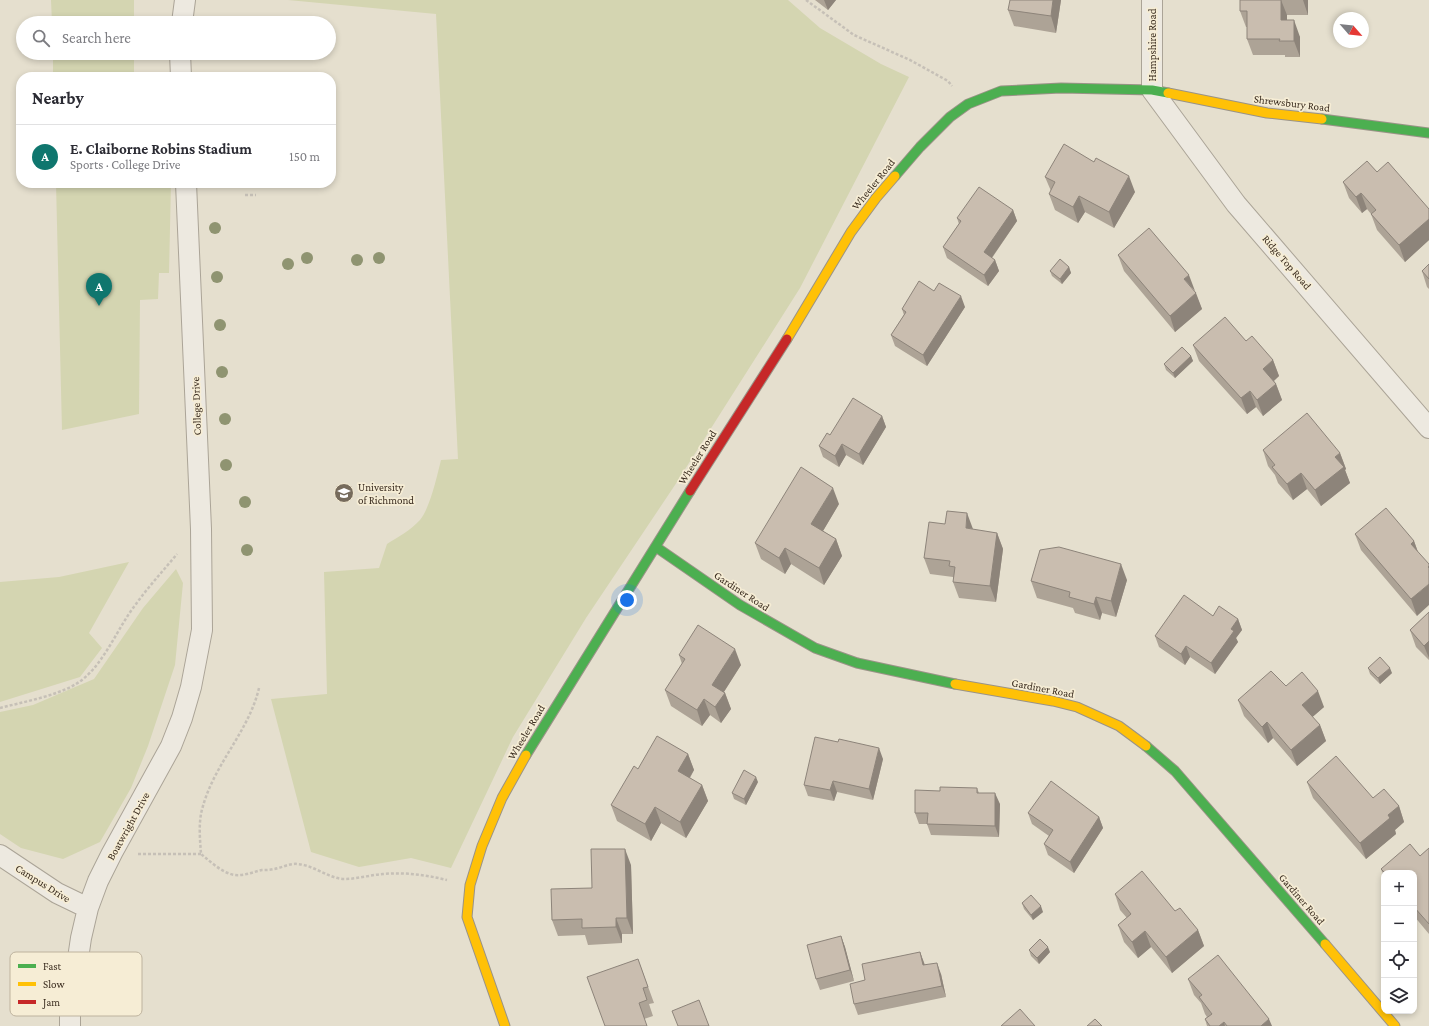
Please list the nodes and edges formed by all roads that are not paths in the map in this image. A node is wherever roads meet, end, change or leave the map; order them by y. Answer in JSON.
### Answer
{"nodes":[{"id":1,"x":185,"y":0,"type":"edge"},
{"id":2,"x":1152,"y":0,"type":"edge"},
{"id":3,"x":183,"y":16,"type":"edge"},
{"id":4,"x":180,"y":60,"type":"edge"},
{"id":5,"x":181,"y":72,"type":"edge"},
{"id":6,"x":1152,"y":90,"type":"junction"},
{"id":7,"x":1429,"y":133,"type":"edge"},
{"id":8,"x":186,"y":188,"type":"edge"},
{"id":9,"x":1429,"y":428,"type":"edge"},
{"id":10,"x":656,"y":547,"type":"junction"},
{"id":11,"x":202,"y":630,"type":"joint"},
{"id":12,"x":0,"y":855,"type":"edge"},
{"id":13,"x":88,"y":908,"type":"junction"},
{"id":14,"x":79,"y":952,"type":"edge"},
{"id":15,"x":505,"y":1026,"type":"edge"},
{"id":16,"x":1395,"y":1026,"type":"edge"}],
"edges":[{"from":1,"to":3,"type":"street"},
{"from":2,"to":6,"type":"street","name":"Hampshire Road"},
{"from":4,"to":5,"type":"street"},
{"from":6,"to":7,"type":"street","name":"Shrewsbury Road"},
{"from":6,"to":9,"type":"street","name":"Ridge Top Road"},
{"from":6,"to":10,"type":"street","name":"Wheeler Road"},
{"from":8,"to":11,"type":"street","name":"College Drive"},
{"from":10,"to":15,"type":"street","name":"Wheeler Road"},
{"from":10,"to":16,"type":"street","name":"Gardiner Road"},
{"from":11,"to":13,"type":"street","name":"Boatwright Drive"},
{"from":12,"to":13,"type":"street","name":"Campus Drive"},
{"from":13,"to":14,"type":"street","name":"Boatwright Drive"}]}
